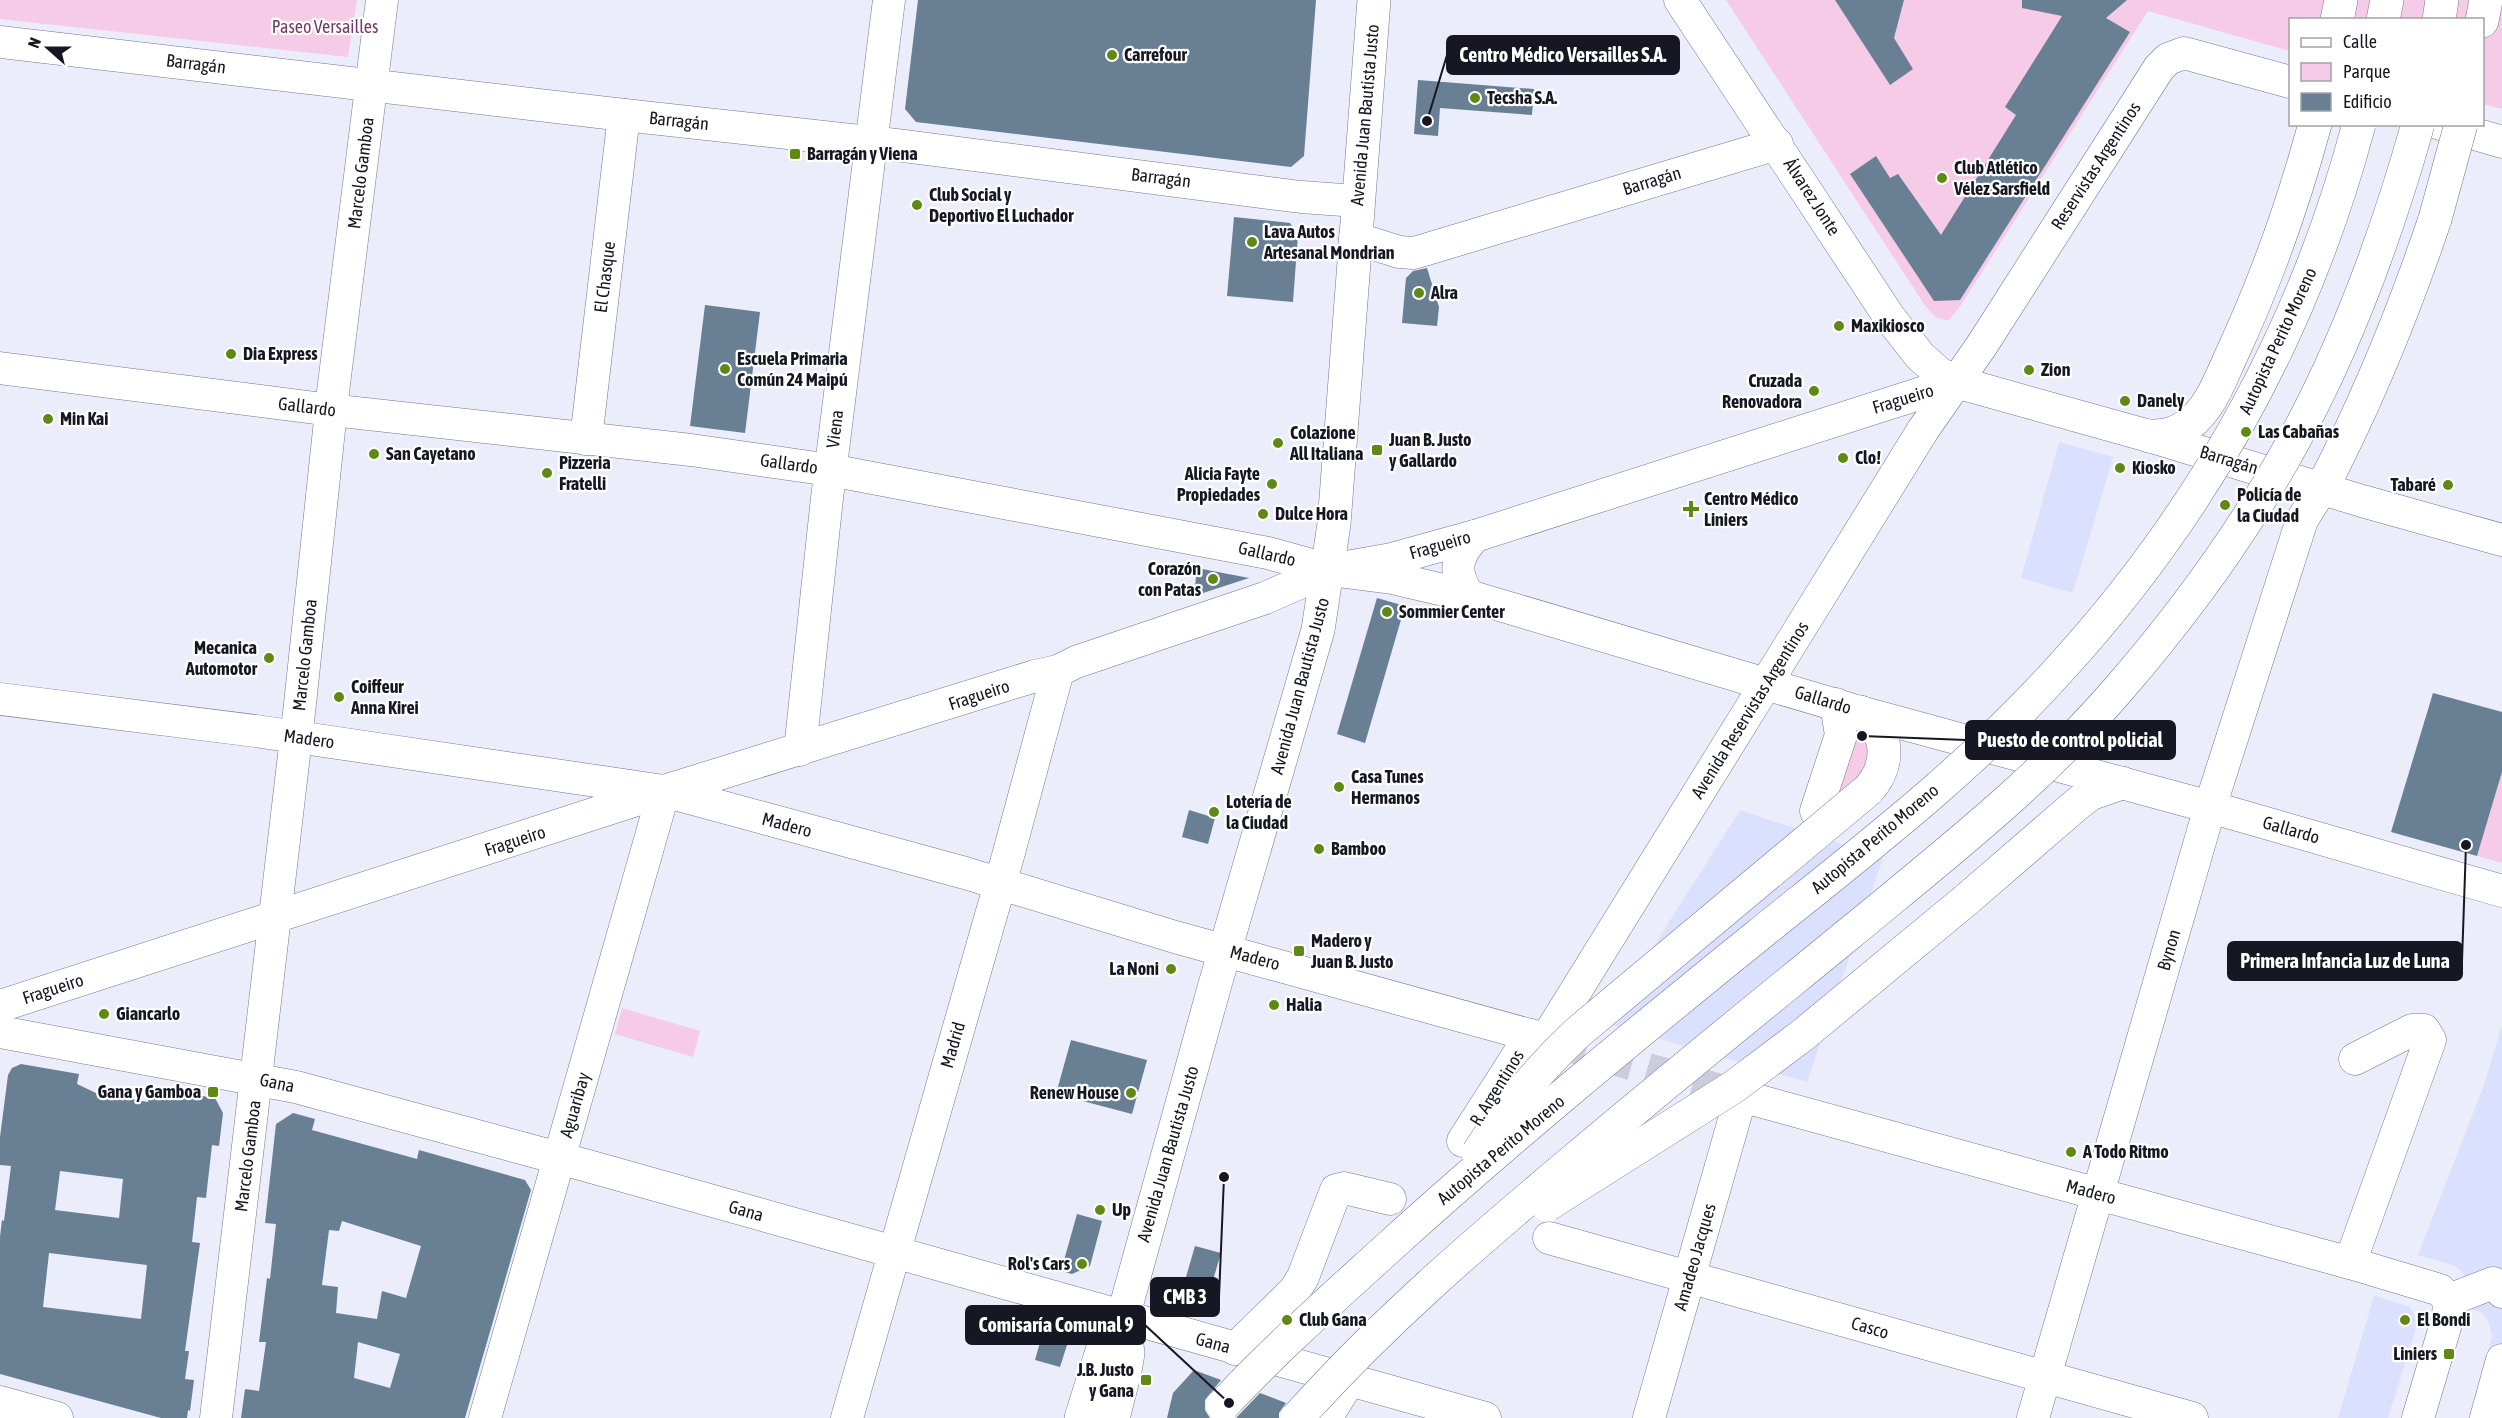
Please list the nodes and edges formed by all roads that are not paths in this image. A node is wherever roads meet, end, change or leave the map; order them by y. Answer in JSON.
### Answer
{"nodes":[{"id":1,"x":382,"y":0,"type":"edge"},
{"id":2,"x":390,"y":0,"type":"edge"},
{"id":3,"x":889,"y":0,"type":"edge"},
{"id":4,"x":1374,"y":0,"type":"edge"},
{"id":5,"x":1680,"y":0,"type":"edge"},
{"id":6,"x":2341,"y":0,"type":"edge"},
{"id":7,"x":2387,"y":0,"type":"edge"},
{"id":8,"x":2442,"y":0,"type":"edge"},
{"id":9,"x":2486,"y":0,"type":"edge"},
{"id":10,"x":2337,"y":18,"type":"edge"},
{"id":11,"x":2383,"y":18,"type":"edge"},
{"id":12,"x":2439,"y":18,"type":"edge"},
{"id":13,"x":2483,"y":18,"type":"edge"},
{"id":14,"x":0,"y":42,"type":"edge"},
{"id":15,"x":2289,"y":82,"type":"edge"},
{"id":16,"x":372,"y":85,"type":"junction"},
{"id":17,"x":624,"y":115,"type":"junction"},
{"id":18,"x":2314,"y":126,"type":"edge"},
{"id":19,"x":2358,"y":126,"type":"edge"},
{"id":20,"x":2417,"y":126,"type":"edge"},
{"id":21,"x":2447,"y":126,"type":"edge"},
{"id":22,"x":2460,"y":126,"type":"edge"},
{"id":23,"x":870,"y":142,"type":"junction"},
{"id":24,"x":2502,"y":142,"type":"edge"},
{"id":25,"x":1777,"y":144,"type":"junction"},
{"id":26,"x":1358,"y":201,"type":"junction"},
{"id":27,"x":1355,"y":238,"type":"junction"},
{"id":28,"x":0,"y":368,"type":"edge"},
{"id":29,"x":1956,"y":382,"type":"junction"},
{"id":30,"x":331,"y":410,"type":"junction"},
{"id":31,"x":2149,"y":436,"type":"junction"},
{"id":32,"x":586,"y":439,"type":"junction"},
{"id":33,"x":830,"y":470,"type":"junction"},
{"id":34,"x":2322,"y":488,"type":"junction"},
{"id":35,"x":1475,"y":536,"type":"junction"},
{"id":36,"x":2502,"y":540,"type":"edge"},
{"id":37,"x":1329,"y":570,"type":"junction"},
{"id":38,"x":1469,"y":596,"type":"junction"},
{"id":39,"x":1058,"y":671,"type":"junction"},
{"id":40,"x":1767,"y":683,"type":"junction"},
{"id":41,"x":0,"y":699,"type":"edge"},
{"id":42,"x":1848,"y":708,"type":"junction"},
{"id":43,"x":297,"y":737,"type":"junction"},
{"id":44,"x":800,"y":750,"type":"junction"},
{"id":45,"x":2122,"y":783,"type":"junction"},
{"id":46,"x":664,"y":791,"type":"junction"},
{"id":47,"x":2210,"y":807,"type":"junction"},
{"id":48,"x":1816,"y":811,"type":"dead end"},
{"id":49,"x":999,"y":884,"type":"junction"},
{"id":50,"x":2502,"y":891,"type":"edge"},
{"id":51,"x":275,"y":917,"type":"junction"},
{"id":52,"x":1225,"y":950,"type":"junction"},
{"id":53,"x":1,"y":1015,"type":"edge"},
{"id":54,"x":1544,"y":1038,"type":"junction"},
{"id":55,"x":2355,"y":1059,"type":"dead end"},
{"id":56,"x":257,"y":1079,"type":"junction"},
{"id":57,"x":1741,"y":1096,"type":"joint"},
{"id":58,"x":1463,"y":1141,"type":"dead end"},
{"id":59,"x":559,"y":1159,"type":"junction"},
{"id":60,"x":1457,"y":1185,"type":"junction"},
{"id":61,"x":2099,"y":1194,"type":"junction"},
{"id":62,"x":1390,"y":1199,"type":"dead end"},
{"id":63,"x":1549,"y":1239,"type":"dead end"},
{"id":64,"x":894,"y":1253,"type":"junction"},
{"id":65,"x":1453,"y":1262,"type":"junction"},
{"id":66,"x":2350,"y":1263,"type":"junction"},
{"id":67,"x":1690,"y":1277,"type":"junction"},
{"id":68,"x":2502,"y":1292,"type":"edge"},
{"id":69,"x":2444,"y":1295,"type":"junction"},
{"id":70,"x":1123,"y":1317,"type":"junction"},
{"id":71,"x":1236,"y":1349,"type":"junction"},
{"id":72,"x":2502,"y":1360,"type":"edge"},
{"id":73,"x":2045,"y":1378,"type":"junction"},
{"id":74,"x":1349,"y":1381,"type":"junction"},
{"id":75,"x":0,"y":1402,"type":"edge"},
{"id":76,"x":1215,"y":1414,"type":"edge"},
{"id":77,"x":57,"y":1418,"type":"edge"},
{"id":78,"x":216,"y":1418,"type":"edge"},
{"id":79,"x":485,"y":1418,"type":"edge"},
{"id":80,"x":847,"y":1418,"type":"edge"},
{"id":81,"x":1081,"y":1418,"type":"edge"},
{"id":82,"x":1113,"y":1418,"type":"edge"},
{"id":83,"x":1297,"y":1418,"type":"edge"},
{"id":84,"x":1326,"y":1418,"type":"edge"},
{"id":85,"x":1485,"y":1418,"type":"edge"},
{"id":86,"x":1649,"y":1418,"type":"edge"},
{"id":87,"x":2033,"y":1418,"type":"edge"},
{"id":88,"x":2192,"y":1418,"type":"edge"},
{"id":89,"x":2418,"y":1418,"type":"edge"},
{"id":90,"x":2486,"y":1418,"type":"edge"}],
"edges":[{"from":1,"to":2,"type":"street"},
{"from":1,"to":16,"type":"street","name":"Marcelo Gamboa"},
{"from":3,"to":23,"type":"street","name":"Viena"},
{"from":4,"to":26,"type":"main road","name":"Avenida Juan Bautista Justo"},
{"from":5,"to":25,"type":"street","name":"Álvarez Jonte"},
{"from":6,"to":10,"type":"main road"},
{"from":7,"to":11,"type":"main road"},
{"from":8,"to":12,"type":"main road"},
{"from":9,"to":13,"type":"main road"},
{"from":14,"to":16,"type":"street","name":"Barragán"},
{"from":15,"to":29,"type":"street","name":"Reservistas Argentinos"},
{"from":16,"to":17,"type":"street","name":"Barragán"},
{"from":16,"to":30,"type":"street","name":"Marcelo Gamboa"},
{"from":17,"to":23,"type":"street","name":"Barragán"},
{"from":17,"to":32,"type":"street","name":"El Chasque"},
{"from":18,"to":31,"type":"main road"},
{"from":19,"to":60,"type":"main road","name":"Autopista Perito Moreno","bridge":true},
{"from":20,"to":65,"type":"main road","bridge":true},
{"from":21,"to":24,"type":"street"},
{"from":22,"to":34,"type":"main road","bridge":true},
{"from":23,"to":26,"type":"street","name":"Barragán"},
{"from":23,"to":33,"type":"street","name":"Viena"},
{"from":25,"to":27,"type":"street","name":"Barragán"},
{"from":25,"to":29,"type":"street","name":"Álvarez Jonte"},
{"from":26,"to":27,"type":"main road","name":"Avenida Juan Bautista Justo"},
{"from":27,"to":37,"type":"main road","name":"Avenida Juan Bautista Justo"},
{"from":28,"to":30,"type":"street","name":"Gallardo"},
{"from":29,"to":31,"type":"street","name":"Barragán"},
{"from":29,"to":35,"type":"street","name":"Fragueiro"},
{"from":29,"to":40,"type":"street","name":"Avenida Reservistas Argentinos"},
{"from":30,"to":32,"type":"street","name":"Gallardo"},
{"from":30,"to":43,"type":"street","name":"Marcelo Gamboa"},
{"from":31,"to":34,"type":"street","name":"Barragán"},
{"from":32,"to":33,"type":"street","name":"Gallardo"},
{"from":33,"to":37,"type":"street","name":"Gallardo"},
{"from":33,"to":44,"type":"street","name":"Viena"},
{"from":34,"to":36,"type":"street","name":"Barragán"},
{"from":34,"to":47,"type":"street","name":"Bynon"},
{"from":35,"to":37,"type":"street","name":"Fragueiro"},
{"from":35,"to":38,"type":"street"},
{"from":37,"to":38,"type":"street","name":"Gallardo"},
{"from":37,"to":39,"type":"street","name":"Fragueiro"},
{"from":37,"to":52,"type":"main road","name":"Avenida Juan Bautista Justo"},
{"from":38,"to":40,"type":"street","name":"Gallardo"},
{"from":39,"to":44,"type":"street","name":"Fragueiro"},
{"from":39,"to":49,"type":"street","name":"Madrid"},
{"from":40,"to":42,"type":"street","name":"Gallardo"},
{"from":40,"to":54,"type":"street","name":"Avenida Reservistas Argentinos"},
{"from":41,"to":43,"type":"street","name":"Madero"},
{"from":42,"to":45,"type":"street","name":"Gallardo"},
{"from":42,"to":48,"type":"street"},
{"from":42,"to":60,"type":"main road","bridge":true},
{"from":43,"to":46,"type":"street","name":"Madero"},
{"from":43,"to":51,"type":"street","name":"Marcelo Gamboa"},
{"from":44,"to":46,"type":"street","name":"Fragueiro"},
{"from":45,"to":47,"type":"street","name":"Gallardo"},
{"from":45,"to":65,"type":"main road","bridge":true},
{"from":46,"to":49,"type":"street","name":"Madero"},
{"from":46,"to":51,"type":"street","name":"Fragueiro"},
{"from":46,"to":59,"type":"street","name":"Aguaribay"},
{"from":47,"to":50,"type":"street","name":"Gallardo"},
{"from":47,"to":61,"type":"street","name":"Bynon"},
{"from":49,"to":52,"type":"street","name":"Madero"},
{"from":49,"to":64,"type":"street","name":"Madrid"},
{"from":51,"to":53,"type":"street","name":"Fragueiro"},
{"from":51,"to":56,"type":"street","name":"Marcelo Gamboa"},
{"from":52,"to":54,"type":"street","name":"Madero"},
{"from":52,"to":70,"type":"main road","name":"Avenida Juan Bautista Justo"},
{"from":53,"to":56,"type":"street","name":"Gana"},
{"from":54,"to":58,"type":"street","name":"R. Argentinos"},
{"from":55,"to":66,"type":"street"},
{"from":56,"to":59,"type":"street","name":"Gana"},
{"from":56,"to":78,"type":"street","name":"Marcelo Gamboa"},
{"from":57,"to":61,"type":"street","name":"Madero"},
{"from":57,"to":67,"type":"street","name":"Amadeo Jacques"},
{"from":59,"to":64,"type":"street","name":"Gana"},
{"from":59,"to":79,"type":"street","name":"Aguaribay"},
{"from":60,"to":76,"type":"main road","name":"Autopista Perito Moreno","bridge":true},
{"from":61,"to":66,"type":"street","name":"Madero"},
{"from":61,"to":73,"type":"street","name":"Bynon"},
{"from":62,"to":71,"type":"street"},
{"from":63,"to":67,"type":"street","name":"Casco"},
{"from":64,"to":70,"type":"street","name":"Gana"},
{"from":64,"to":80,"type":"street","name":"Madrid"},
{"from":65,"to":83,"type":"main road","bridge":true},
{"from":66,"to":69,"type":"street","name":"Madero"},
{"from":67,"to":73,"type":"street","name":"Casco"},
{"from":67,"to":86,"type":"street","name":"Amadeo Jacques"},
{"from":68,"to":69,"type":"street"},
{"from":69,"to":89,"type":"street"},
{"from":70,"to":71,"type":"street","name":"Gana"},
{"from":70,"to":81,"type":"main road","name":"Avenida Juan Bautista Justo"},
{"from":70,"to":82,"type":"main road","name":"Avenida Juan Bautista Justo"},
{"from":71,"to":74,"type":"street","name":"Gana"},
{"from":72,"to":90,"type":"street"},
{"from":73,"to":87,"type":"street","name":"Bynon"},
{"from":73,"to":88,"type":"street","name":"Casco"},
{"from":74,"to":84,"type":"street"},
{"from":74,"to":85,"type":"street","name":"Gana"},
{"from":75,"to":77,"type":"street"}]}
